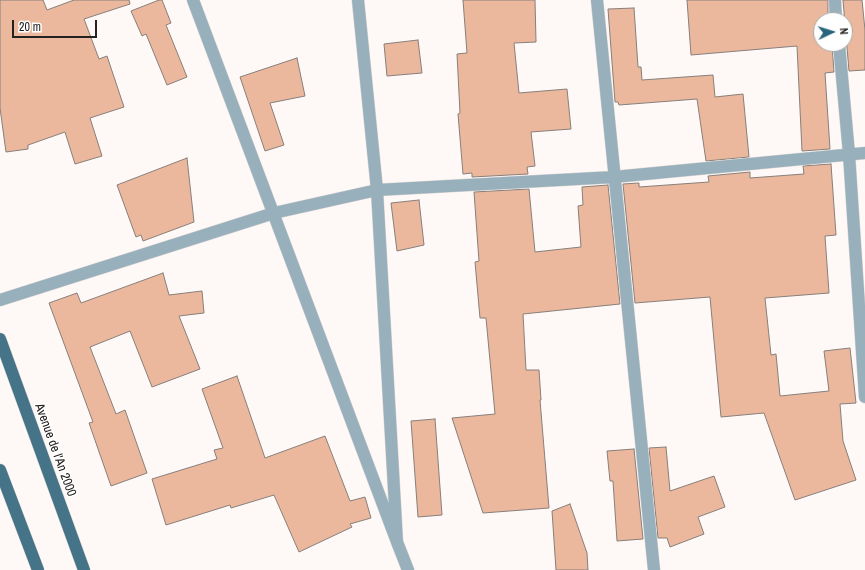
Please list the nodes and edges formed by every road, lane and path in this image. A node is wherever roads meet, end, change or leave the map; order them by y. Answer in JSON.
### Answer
{"nodes":[{"id":1,"x":193,"y":0,"type":"edge"},
{"id":2,"x":358,"y":0,"type":"edge"},
{"id":3,"x":597,"y":0,"type":"edge"},
{"id":4,"x":834,"y":0,"type":"edge"},
{"id":5,"x":835,"y":12,"type":"edge"},
{"id":6,"x":839,"y":52,"type":"edge"},
{"id":7,"x":865,"y":153,"type":"edge"},
{"id":8,"x":848,"y":154,"type":"junction"},
{"id":9,"x":614,"y":177,"type":"junction"},
{"id":10,"x":376,"y":190,"type":"junction"},
{"id":11,"x":274,"y":213,"type":"junction"},
{"id":12,"x":0,"y":300,"type":"edge"},
{"id":13,"x":0,"y":339,"type":"edge"},
{"id":14,"x":865,"y":397,"type":"edge"},
{"id":15,"x":0,"y":470,"type":"edge"},
{"id":16,"x":397,"y":542,"type":"junction"},
{"id":17,"x":38,"y":570,"type":"edge"},
{"id":18,"x":84,"y":570,"type":"edge"},
{"id":19,"x":408,"y":570,"type":"edge"},
{"id":20,"x":654,"y":570,"type":"edge"}],
"edges":[{"from":1,"to":11,"type":"street"},
{"from":2,"to":10,"type":"street"},
{"from":3,"to":9,"type":"street"},
{"from":4,"to":5,"type":"street"},
{"from":6,"to":8,"type":"street"},
{"from":7,"to":8,"type":"street"},
{"from":8,"to":9,"type":"street"},
{"from":8,"to":14,"type":"street"},
{"from":9,"to":10,"type":"street"},
{"from":9,"to":20,"type":"street"},
{"from":10,"to":11,"type":"street"},
{"from":10,"to":16,"type":"street"},
{"from":11,"to":12,"type":"street"},
{"from":11,"to":16,"type":"street"},
{"from":13,"to":18,"type":"main road","name":"Avenue de l'An 2000"},
{"from":15,"to":17,"type":"main road"},
{"from":16,"to":19,"type":"street"}]}
